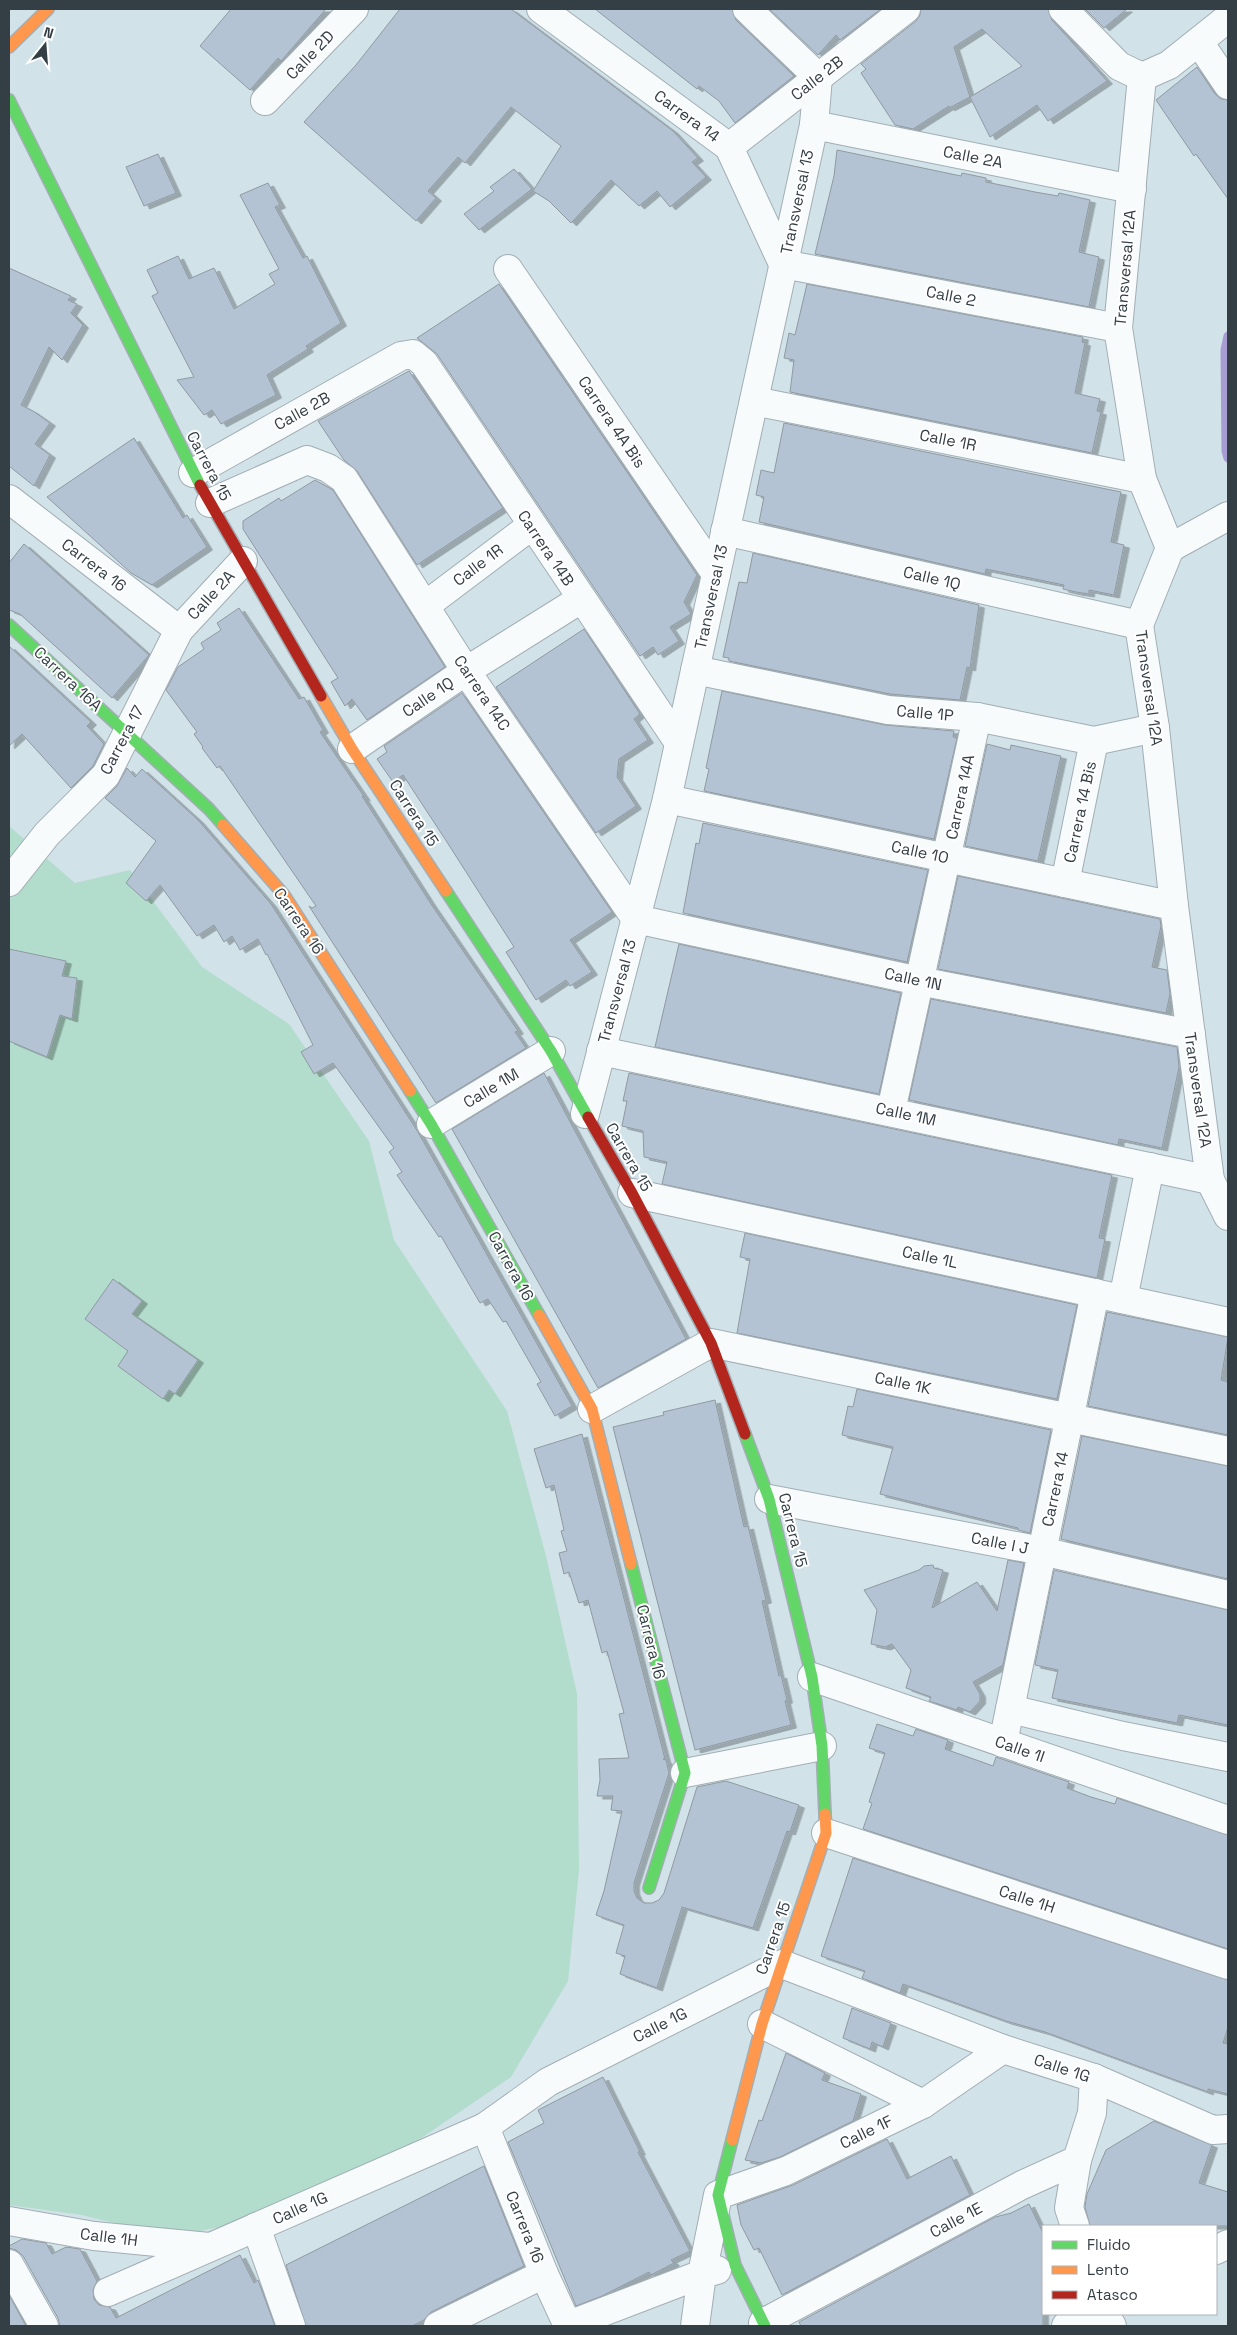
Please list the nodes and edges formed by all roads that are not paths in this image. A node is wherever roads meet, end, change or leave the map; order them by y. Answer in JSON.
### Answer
{"nodes":[{"id":1,"x":48,"y":9,"type":"edge"},
{"id":2,"x":354,"y":9,"type":"edge"},
{"id":3,"x":540,"y":9,"type":"edge"},
{"id":4,"x":747,"y":9,"type":"edge"},
{"id":5,"x":906,"y":9,"type":"edge"},
{"id":6,"x":1063,"y":9,"type":"edge"},
{"id":7,"x":1228,"y":18,"type":"edge"},
{"id":8,"x":1199,"y":42,"type":"junction"},
{"id":9,"x":9,"y":47,"type":"edge"},
{"id":10,"x":1142,"y":77,"type":"junction"},
{"id":11,"x":818,"y":78,"type":"junction"},
{"id":12,"x":1228,"y":85,"type":"edge"},
{"id":13,"x":9,"y":100,"type":"edge"},
{"id":14,"x":265,"y":101,"type":"dead end"},
{"id":15,"x":814,"y":125,"type":"junction"},
{"id":16,"x":729,"y":147,"type":"junction"},
{"id":17,"x":1132,"y":189,"type":"junction"},
{"id":18,"x":783,"y":264,"type":"junction"},
{"id":19,"x":508,"y":269,"type":"dead end"},
{"id":20,"x":1118,"y":328,"type":"junction"},
{"id":21,"x":413,"y":354,"type":"joint"},
{"id":22,"x":754,"y":401,"type":"junction"},
{"id":23,"x":193,"y":473,"type":"junction"},
{"id":24,"x":1142,"y":478,"type":"junction"},
{"id":25,"x":9,"y":499,"type":"edge"},
{"id":26,"x":210,"y":503,"type":"junction"},
{"id":27,"x":1228,"y":516,"type":"edge"},
{"id":28,"x":531,"y":526,"type":"junction"},
{"id":29,"x":725,"y":531,"type":"junction"},
{"id":30,"x":1170,"y":548,"type":"junction"},
{"id":31,"x":243,"y":561,"type":"junction"},
{"id":32,"x":716,"y":574,"type":"junction"},
{"id":33,"x":581,"y":599,"type":"junction"},
{"id":34,"x":426,"y":605,"type":"junction"},
{"id":35,"x":9,"y":625,"type":"edge"},
{"id":36,"x":1139,"y":625,"type":"junction"},
{"id":37,"x":179,"y":630,"type":"junction"},
{"id":38,"x":695,"y":670,"type":"junction"},
{"id":39,"x":466,"y":671,"type":"junction"},
{"id":40,"x":977,"y":717,"type":"junction"},
{"id":41,"x":1155,"y":728,"type":"junction"},
{"id":42,"x":126,"y":733,"type":"junction"},
{"id":43,"x":1094,"y":742,"type":"junction"},
{"id":44,"x":679,"y":743,"type":"junction"},
{"id":45,"x":352,"y":749,"type":"junction"},
{"id":46,"x":667,"y":799,"type":"junction"},
{"id":47,"x":946,"y":858,"type":"junction"},
{"id":48,"x":9,"y":882,"type":"edge"},
{"id":49,"x":1065,"y":883,"type":"junction"},
{"id":50,"x":1174,"y":906,"type":"junction"},
{"id":51,"x":636,"y":919,"type":"junction"},
{"id":52,"x":919,"y":981,"type":"junction"},
{"id":53,"x":1191,"y":1034,"type":"junction"},
{"id":54,"x":551,"y":1051,"type":"junction"},
{"id":55,"x":601,"y":1051,"type":"junction"},
{"id":56,"x":891,"y":1111,"type":"junction"},
{"id":57,"x":585,"y":1114,"type":"junction"},
{"id":58,"x":431,"y":1124,"type":"junction"},
{"id":59,"x":1150,"y":1167,"type":"junction"},
{"id":60,"x":1210,"y":1180,"type":"junction"},
{"id":61,"x":632,"y":1192,"type":"junction"},
{"id":62,"x":1228,"y":1216,"type":"edge"},
{"id":63,"x":1096,"y":1293,"type":"junction"},
{"id":64,"x":1123,"y":1299,"type":"junction"},
{"id":65,"x":1228,"y":1322,"type":"edge"},
{"id":66,"x":711,"y":1343,"type":"junction"},
{"id":67,"x":592,"y":1410,"type":"junction"},
{"id":68,"x":1070,"y":1418,"type":"junction"},
{"id":69,"x":1228,"y":1451,"type":"edge"},
{"id":70,"x":769,"y":1499,"type":"junction"},
{"id":71,"x":1042,"y":1551,"type":"junction"},
{"id":72,"x":1228,"y":1595,"type":"edge"},
{"id":73,"x":812,"y":1677,"type":"junction"},
{"id":74,"x":1010,"y":1709,"type":"junction"},
{"id":75,"x":1003,"y":1743,"type":"junction"},
{"id":76,"x":822,"y":1746,"type":"junction"},
{"id":77,"x":1228,"y":1756,"type":"edge"},
{"id":78,"x":685,"y":1773,"type":"junction"},
{"id":79,"x":1228,"y":1820,"type":"edge"},
{"id":80,"x":826,"y":1833,"type":"junction"},
{"id":81,"x":649,"y":1888,"type":"dead end"},
{"id":82,"x":782,"y":1964,"type":"junction"},
{"id":83,"x":1228,"y":1965,"type":"edge"},
{"id":84,"x":762,"y":2024,"type":"junction"},
{"id":85,"x":1003,"y":2049,"type":"junction"},
{"id":86,"x":1094,"y":2078,"type":"junction"},
{"id":87,"x":924,"y":2104,"type":"junction"},
{"id":88,"x":485,"y":2127,"type":"junction"},
{"id":89,"x":1228,"y":2129,"type":"edge"},
{"id":90,"x":1077,"y":2160,"type":"junction"},
{"id":91,"x":718,"y":2195,"type":"junction"},
{"id":92,"x":9,"y":2221,"type":"edge"},
{"id":93,"x":1075,"y":2225,"type":"edge"},
{"id":94,"x":256,"y":2227,"type":"junction"},
{"id":95,"x":210,"y":2247,"type":"junction"},
{"id":96,"x":9,"y":2264,"type":"edge"},
{"id":97,"x":735,"y":2265,"type":"junction"},
{"id":98,"x":544,"y":2274,"type":"junction"},
{"id":99,"x":702,"y":2274,"type":"junction"},
{"id":100,"x":108,"y":2292,"type":"dead end"},
{"id":101,"x":1086,"y":2315,"type":"edge"},
{"id":102,"x":1106,"y":2315,"type":"edge"},
{"id":103,"x":764,"y":2325,"type":"edge"},
{"id":104,"x":44,"y":2326,"type":"edge"},
{"id":105,"x":290,"y":2326,"type":"edge"},
{"id":106,"x":438,"y":2326,"type":"edge"},
{"id":107,"x":567,"y":2326,"type":"edge"},
{"id":108,"x":695,"y":2326,"type":"edge"},
{"id":109,"x":1066,"y":2326,"type":"edge"},
{"id":110,"x":1112,"y":2326,"type":"edge"}],
"edges":[{"from":1,"to":9,"type":"main road"},
{"from":2,"to":14,"type":"street","name":"Calle 2D"},
{"from":3,"to":16,"type":"street","name":"Carrera 14"},
{"from":4,"to":11,"type":"street"},
{"from":5,"to":11,"type":"street","name":"Calle 2B"},
{"from":6,"to":10,"type":"street"},
{"from":7,"to":8,"type":"street"},
{"from":8,"to":10,"type":"street"},
{"from":8,"to":12,"type":"street"},
{"from":10,"to":17,"type":"street","name":"Transversal 12A"},
{"from":11,"to":15,"type":"street","name":"Transversal 13"},
{"from":11,"to":16,"type":"street","name":"Calle 2B"},
{"from":13,"to":23,"type":"main road","name":"Carrera 15"},
{"from":15,"to":17,"type":"street","name":"Calle 2A"},
{"from":15,"to":18,"type":"street","name":"Transversal 13"},
{"from":16,"to":18,"type":"street","name":"Carrera 14"},
{"from":17,"to":20,"type":"street","name":"Transversal 12A"},
{"from":18,"to":20,"type":"street","name":"Calle 2"},
{"from":18,"to":22,"type":"street","name":"Transversal 13"},
{"from":19,"to":32,"type":"street","name":"Carrera 4A Bis"},
{"from":20,"to":24,"type":"street","name":"Transversal 12A"},
{"from":21,"to":23,"type":"street","name":"Calle 2B"},
{"from":21,"to":28,"type":"street","name":"Carrera 14B"},
{"from":22,"to":24,"type":"street","name":"Calle 1R"},
{"from":22,"to":29,"type":"street","name":"Transversal 13"},
{"from":23,"to":26,"type":"main road","name":"Carrera 15"},
{"from":24,"to":30,"type":"street","name":"Transversal 12A"},
{"from":25,"to":37,"type":"street","name":"Carrera 16"},
{"from":26,"to":31,"type":"main road","name":"Carrera 15"},
{"from":26,"to":34,"type":"street","name":"Carrera 14C"},
{"from":27,"to":30,"type":"street"},
{"from":28,"to":33,"type":"street","name":"Carrera 14B"},
{"from":28,"to":34,"type":"street","name":"Calle 1R"},
{"from":29,"to":32,"type":"street","name":"Transversal 13"},
{"from":29,"to":36,"type":"street","name":"Calle 1Q"},
{"from":30,"to":36,"type":"street","name":"Transversal 12A"},
{"from":31,"to":37,"type":"street","name":"Calle 2A"},
{"from":31,"to":45,"type":"main road","name":"Carrera 15"},
{"from":32,"to":38,"type":"street","name":"Transversal 13"},
{"from":33,"to":39,"type":"street","name":"Calle 1Q"},
{"from":33,"to":44,"type":"street","name":"Carrera 14B"},
{"from":34,"to":39,"type":"street","name":"Carrera 14C"},
{"from":35,"to":42,"type":"main road","name":"Carrera 16A"},
{"from":36,"to":41,"type":"street","name":"Transversal 12A"},
{"from":37,"to":42,"type":"street","name":"Carrera 17"},
{"from":38,"to":40,"type":"street","name":"Calle 1P"},
{"from":38,"to":44,"type":"street","name":"Transversal 13"},
{"from":39,"to":45,"type":"street","name":"Calle 1Q"},
{"from":39,"to":51,"type":"street","name":"Carrera 14C"},
{"from":40,"to":43,"type":"street","name":"Calle 1P"},
{"from":40,"to":47,"type":"street","name":"Carrera 14A"},
{"from":41,"to":43,"type":"street","name":"Calle 1P"},
{"from":41,"to":50,"type":"street","name":"Transversal 12A"},
{"from":42,"to":48,"type":"street","name":"Carrera 17"},
{"from":42,"to":58,"type":"main road","name":"Carrera 16"},
{"from":43,"to":49,"type":"street","name":"Carrera 14 Bis"},
{"from":44,"to":46,"type":"street","name":"Transversal 13"},
{"from":45,"to":54,"type":"main road","name":"Carrera 15"},
{"from":46,"to":47,"type":"street","name":"Calle 1O"},
{"from":46,"to":51,"type":"street","name":"Transversal 13"},
{"from":47,"to":49,"type":"street","name":"Calle 1O"},
{"from":47,"to":52,"type":"street","name":"Carrera 14A"},
{"from":49,"to":50,"type":"street","name":"Calle 1O"},
{"from":50,"to":53,"type":"street","name":"Transversal 12A"},
{"from":51,"to":52,"type":"street","name":"Calle 1N"},
{"from":51,"to":55,"type":"street","name":"Transversal 13"},
{"from":52,"to":53,"type":"street","name":"Calle 1N"},
{"from":52,"to":56,"type":"street","name":"Carrera 14A"},
{"from":53,"to":60,"type":"street","name":"Transversal 12A"},
{"from":54,"to":57,"type":"main road","name":"Carrera 15"},
{"from":54,"to":58,"type":"street","name":"Calle 1M"},
{"from":55,"to":56,"type":"street","name":"Calle 1M"},
{"from":55,"to":57,"type":"street","name":"Transversal 13"},
{"from":56,"to":59,"type":"street","name":"Calle 1M"},
{"from":57,"to":61,"type":"main road","name":"Carrera 15"},
{"from":58,"to":67,"type":"main road","name":"Carrera 16"},
{"from":59,"to":60,"type":"street","name":"Calle 1M"},
{"from":59,"to":64,"type":"street"},
{"from":60,"to":62,"type":"street","name":"Transversal 12A"},
{"from":61,"to":63,"type":"street","name":"Calle 1L"},
{"from":61,"to":66,"type":"main road","name":"Carrera 15"},
{"from":63,"to":64,"type":"street","name":"Calle 1L"},
{"from":63,"to":68,"type":"street","name":"Carrera 14"},
{"from":64,"to":65,"type":"street","name":"Calle 1L"},
{"from":66,"to":67,"type":"street"},
{"from":66,"to":68,"type":"street","name":"Calle 1K"},
{"from":66,"to":70,"type":"main road","name":"Carrera 15"},
{"from":67,"to":78,"type":"main road","name":"Carrera 16"},
{"from":68,"to":69,"type":"street","name":"Calle 1K"},
{"from":68,"to":71,"type":"street","name":"Carrera 14"},
{"from":70,"to":71,"type":"street","name":"Calle I J"},
{"from":70,"to":73,"type":"main road","name":"Carrera 15"},
{"from":71,"to":72,"type":"street","name":"Calle I J"},
{"from":71,"to":74,"type":"street","name":"Carrera 14"},
{"from":73,"to":75,"type":"street","name":"Calle 1I"},
{"from":73,"to":76,"type":"main road","name":"Carrera 15"},
{"from":74,"to":75,"type":"street","name":"Carrera 14"},
{"from":74,"to":77,"type":"street"},
{"from":75,"to":79,"type":"street","name":"Calle 1I"},
{"from":76,"to":78,"type":"street"},
{"from":76,"to":80,"type":"main road","name":"Carrera 15"},
{"from":78,"to":81,"type":"main road"},
{"from":80,"to":82,"type":"main road","name":"Carrera 15"},
{"from":80,"to":83,"type":"street","name":"Calle 1H"},
{"from":82,"to":84,"type":"main road","name":"Carrera 15"},
{"from":82,"to":85,"type":"street","name":"Calle 1G"},
{"from":82,"to":88,"type":"street","name":"Calle 1G"},
{"from":84,"to":87,"type":"street"},
{"from":84,"to":91,"type":"main road","name":"Carrera 15"},
{"from":85,"to":86,"type":"street","name":"Calle 1G"},
{"from":85,"to":87,"type":"street","name":"Calle 1F"},
{"from":86,"to":89,"type":"street","name":"Calle 1G"},
{"from":86,"to":90,"type":"street"},
{"from":87,"to":91,"type":"street","name":"Calle 1F"},
{"from":88,"to":94,"type":"street","name":"Calle 1G"},
{"from":88,"to":98,"type":"street","name":"Carrera 16"},
{"from":90,"to":93,"type":"street"},
{"from":90,"to":103,"type":"street","name":"Calle 1E"},
{"from":91,"to":97,"type":"main road","name":"Carrera 15"},
{"from":91,"to":99,"type":"street"},
{"from":92,"to":95,"type":"street","name":"Calle 1H"},
{"from":94,"to":95,"type":"street","name":"Calle 1G"},
{"from":94,"to":105,"type":"street"},
{"from":95,"to":100,"type":"street","name":"Calle 1G"},
{"from":96,"to":104,"type":"street"},
{"from":97,"to":99,"type":"street"},
{"from":97,"to":103,"type":"main road","name":"Carrera 15"},
{"from":98,"to":106,"type":"street"},
{"from":98,"to":107,"type":"street","name":"Carrera 16"},
{"from":99,"to":107,"type":"street"},
{"from":99,"to":108,"type":"street"},
{"from":101,"to":109,"type":"street"},
{"from":102,"to":110,"type":"street"}]}
